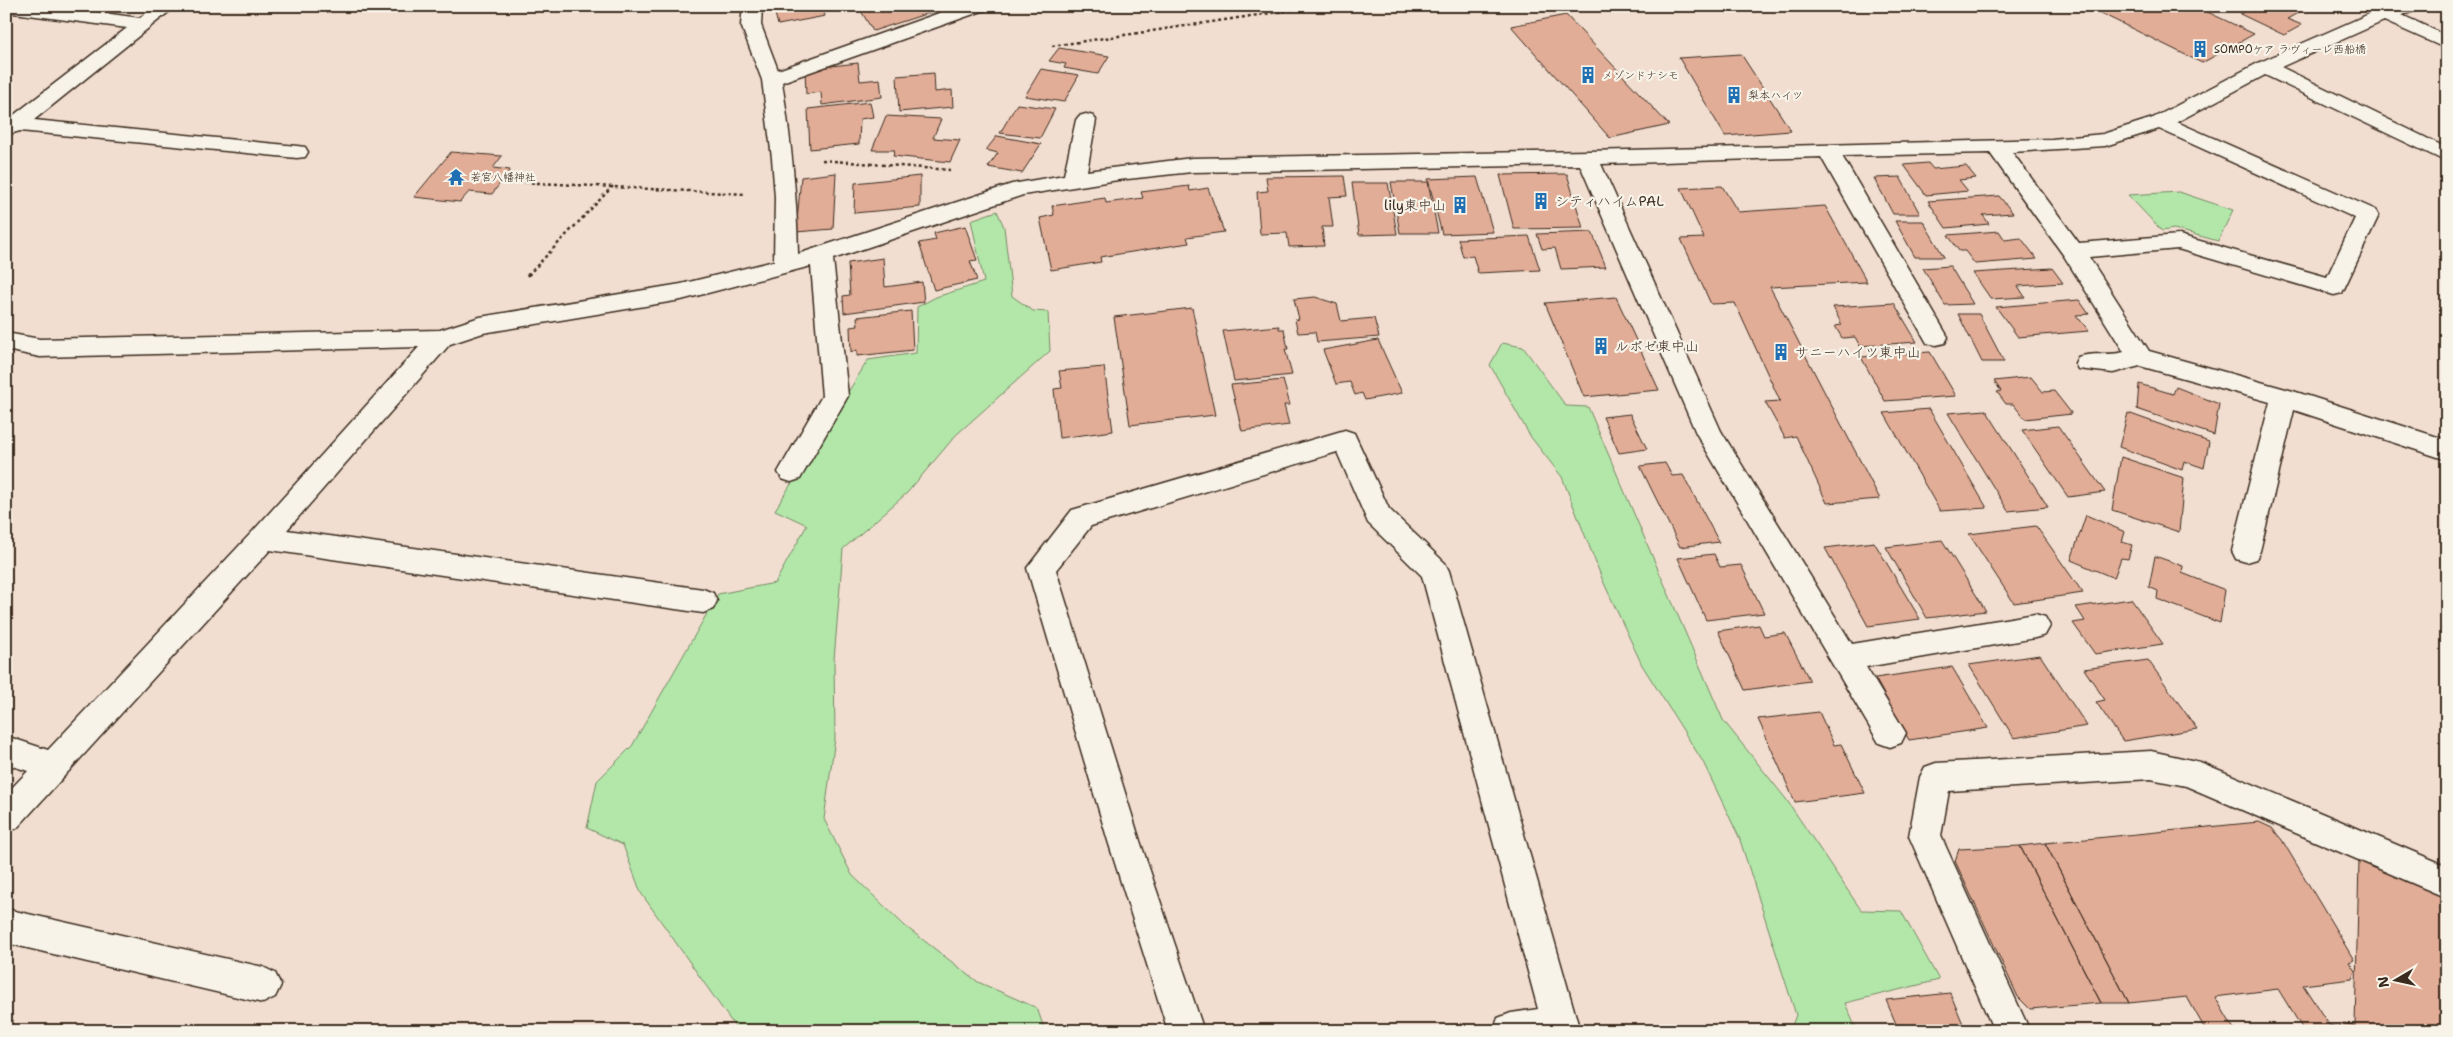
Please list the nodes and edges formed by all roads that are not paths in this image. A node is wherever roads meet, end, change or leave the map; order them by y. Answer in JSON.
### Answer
{"nodes":[{"id":1,"x":6,"y":6,"type":"edge"},
{"id":2,"x":166,"y":6,"type":"edge"},
{"id":3,"x":752,"y":6,"type":"edge"},
{"id":4,"x":978,"y":6,"type":"edge"},
{"id":5,"x":2411,"y":6,"type":"edge"},
{"id":6,"x":2376,"y":10,"type":"edge"},
{"id":7,"x":144,"y":24,"type":"junction"},
{"id":8,"x":2447,"y":43,"type":"edge"},
{"id":9,"x":2265,"y":67,"type":"junction"},
{"id":10,"x":772,"y":79,"type":"junction"},
{"id":11,"x":1086,"y":120,"type":"dead end"},
{"id":12,"x":2160,"y":122,"type":"junction"},
{"id":13,"x":11,"y":128,"type":"edge"},
{"id":14,"x":1997,"y":147,"type":"junction"},
{"id":15,"x":1828,"y":150,"type":"junction"},
{"id":16,"x":297,"y":152,"type":"dead end"},
{"id":17,"x":2447,"y":156,"type":"edge"},
{"id":18,"x":1588,"y":158,"type":"junction"},
{"id":19,"x":1074,"y":180,"type":"junction"},
{"id":20,"x":2073,"y":251,"type":"junction"},
{"id":21,"x":821,"y":254,"type":"junction"},
{"id":22,"x":786,"y":266,"type":"junction"},
{"id":23,"x":1936,"y":337,"type":"dead end"},
{"id":24,"x":441,"y":338,"type":"junction"},
{"id":25,"x":6,"y":342,"type":"edge"},
{"id":26,"x":2140,"y":357,"type":"junction"},
{"id":27,"x":2086,"y":363,"type":"dead end"},
{"id":28,"x":2284,"y":397,"type":"junction"},
{"id":29,"x":2447,"y":450,"type":"edge"},
{"id":30,"x":791,"y":472,"type":"dead end"},
{"id":31,"x":264,"y":538,"type":"junction"},
{"id":32,"x":2246,"y":551,"type":"dead end"},
{"id":33,"x":704,"y":601,"type":"dead end"},
{"id":34,"x":2036,"y":626,"type":"dead end"},
{"id":35,"x":1846,"y":658,"type":"junction"},
{"id":36,"x":1890,"y":733,"type":"dead end"},
{"id":37,"x":6,"y":750,"type":"edge"},
{"id":38,"x":53,"y":766,"type":"junction"},
{"id":39,"x":6,"y":817,"type":"edge"},
{"id":40,"x":2447,"y":882,"type":"edge"},
{"id":41,"x":6,"y":926,"type":"edge"},
{"id":42,"x":263,"y":985,"type":"dead end"},
{"id":43,"x":1560,"y":1028,"type":"edge"},
{"id":44,"x":1186,"y":1031,"type":"edge"},
{"id":45,"x":1511,"y":1031,"type":"edge"},
{"id":46,"x":2012,"y":1031,"type":"edge"}],
"edges":[{"from":1,"to":7,"type":"street"},
{"from":2,"to":7,"type":"street"},
{"from":3,"to":10,"type":"street"},
{"from":4,"to":10,"type":"street"},
{"from":5,"to":6,"type":"street"},
{"from":6,"to":8,"type":"street"},
{"from":6,"to":9,"type":"street"},
{"from":7,"to":13,"type":"street"},
{"from":9,"to":12,"type":"street"},
{"from":9,"to":17,"type":"street"},
{"from":10,"to":22,"type":"street"},
{"from":11,"to":19,"type":"street"},
{"from":12,"to":14,"type":"street"},
{"from":12,"to":20,"type":"street"},
{"from":13,"to":16,"type":"street"},
{"from":14,"to":15,"type":"street"},
{"from":14,"to":20,"type":"street"},
{"from":15,"to":18,"type":"street"},
{"from":15,"to":23,"type":"street"},
{"from":18,"to":19,"type":"street"},
{"from":18,"to":35,"type":"street"},
{"from":19,"to":21,"type":"street"},
{"from":20,"to":26,"type":"street"},
{"from":21,"to":22,"type":"street"},
{"from":21,"to":30,"type":"street"},
{"from":22,"to":24,"type":"street"},
{"from":24,"to":25,"type":"street"},
{"from":24,"to":31,"type":"street"},
{"from":26,"to":27,"type":"street"},
{"from":26,"to":28,"type":"street"},
{"from":28,"to":29,"type":"street"},
{"from":28,"to":32,"type":"street"},
{"from":31,"to":33,"type":"street"},
{"from":31,"to":38,"type":"street"},
{"from":34,"to":35,"type":"street"},
{"from":35,"to":36,"type":"street"},
{"from":37,"to":38,"type":"street"},
{"from":38,"to":39,"type":"street"},
{"from":40,"to":46,"type":"street"},
{"from":41,"to":42,"type":"street"},
{"from":43,"to":44,"type":"street"},
{"from":43,"to":45,"type":"street"}]}
